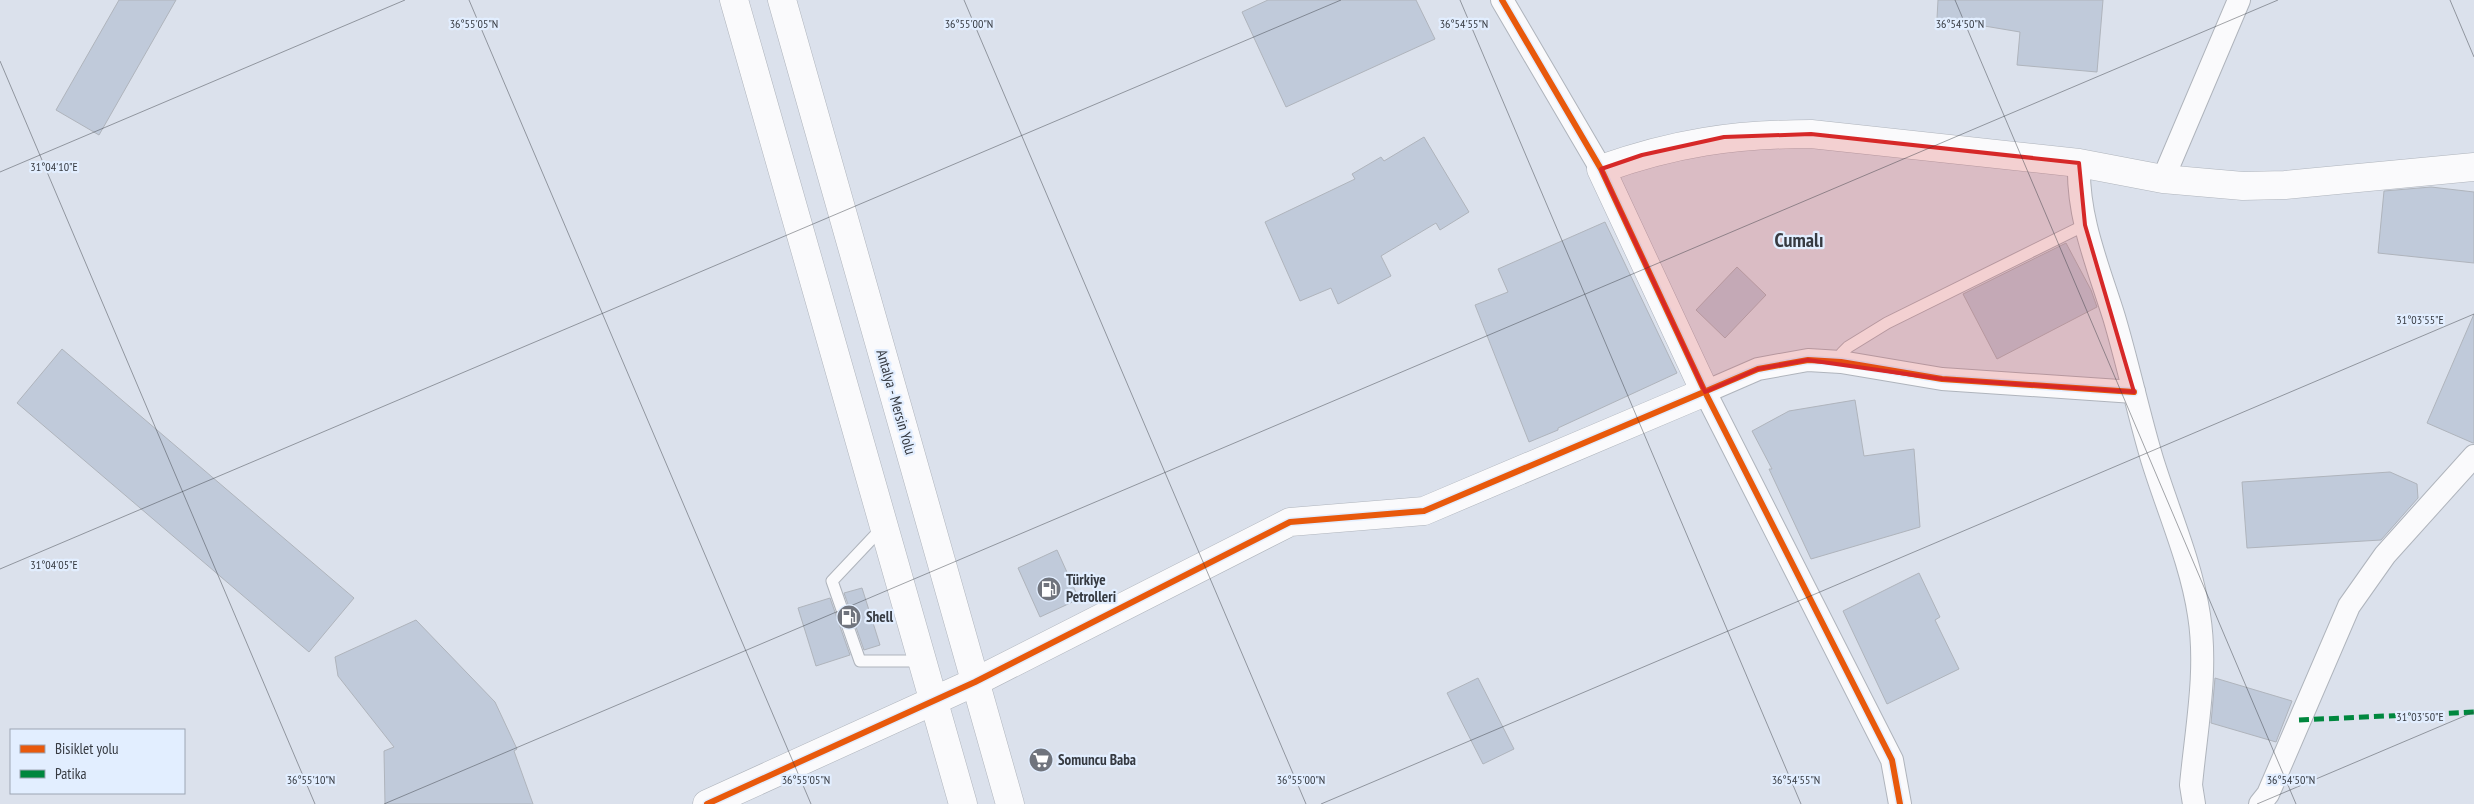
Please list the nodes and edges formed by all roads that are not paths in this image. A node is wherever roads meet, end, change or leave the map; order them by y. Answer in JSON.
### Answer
{"nodes":[{"id":1,"x":734,"y":0,"type":"edge"},
{"id":2,"x":782,"y":0,"type":"edge"},
{"id":3,"x":1502,"y":0,"type":"edge"},
{"id":4,"x":2239,"y":0,"type":"edge"},
{"id":5,"x":2079,"y":162,"type":"junction"},
{"id":6,"x":2474,"y":167,"type":"edge"},
{"id":7,"x":1601,"y":169,"type":"junction"},
{"id":8,"x":2164,"y":178,"type":"junction"},
{"id":9,"x":2085,"y":225,"type":"junction"},
{"id":10,"x":1841,"y":362,"type":"junction"},
{"id":11,"x":1705,"y":392,"type":"junction"},
{"id":12,"x":2134,"y":392,"type":"junction"},
{"id":13,"x":2474,"y":456,"type":"edge"},
{"id":14,"x":884,"y":527,"type":"junction"},
{"id":15,"x":921,"y":660,"type":"junction"},
{"id":16,"x":975,"y":682,"type":"junction"},
{"id":17,"x":933,"y":700,"type":"junction"},
{"id":18,"x":707,"y":804,"type":"edge"},
{"id":19,"x":963,"y":804,"type":"edge"},
{"id":20,"x":1010,"y":804,"type":"edge"},
{"id":21,"x":1900,"y":804,"type":"edge"},
{"id":22,"x":2194,"y":804,"type":"edge"},
{"id":23,"x":2260,"y":804,"type":"edge"}],
"edges":[{"from":1,"to":14,"type":"main road"},
{"from":2,"to":16,"type":"main road","name":"Antalya - Mersin Yolu"},
{"from":3,"to":7,"type":"street"},
{"from":4,"to":8,"type":"street"},
{"from":5,"to":7,"type":"main road"},
{"from":5,"to":8,"type":"main road"},
{"from":5,"to":9,"type":"street"},
{"from":6,"to":8,"type":"main road"},
{"from":7,"to":11,"type":"main road"},
{"from":9,"to":10,"type":"lane"},
{"from":9,"to":12,"type":"street"},
{"from":10,"to":11,"type":"street"},
{"from":10,"to":12,"type":"street"},
{"from":11,"to":16,"type":"main road"},
{"from":11,"to":21,"type":"street"},
{"from":12,"to":22,"type":"street"},
{"from":13,"to":23,"type":"street"},
{"from":14,"to":15,"type":"main road"},
{"from":14,"to":15,"type":"lane"},
{"from":15,"to":17,"type":"main road"},
{"from":16,"to":17,"type":"main road"},
{"from":16,"to":20,"type":"main road","name":"Antalya - Mersin Yolu"},
{"from":17,"to":18,"type":"main road"},
{"from":17,"to":19,"type":"main road"}]}
